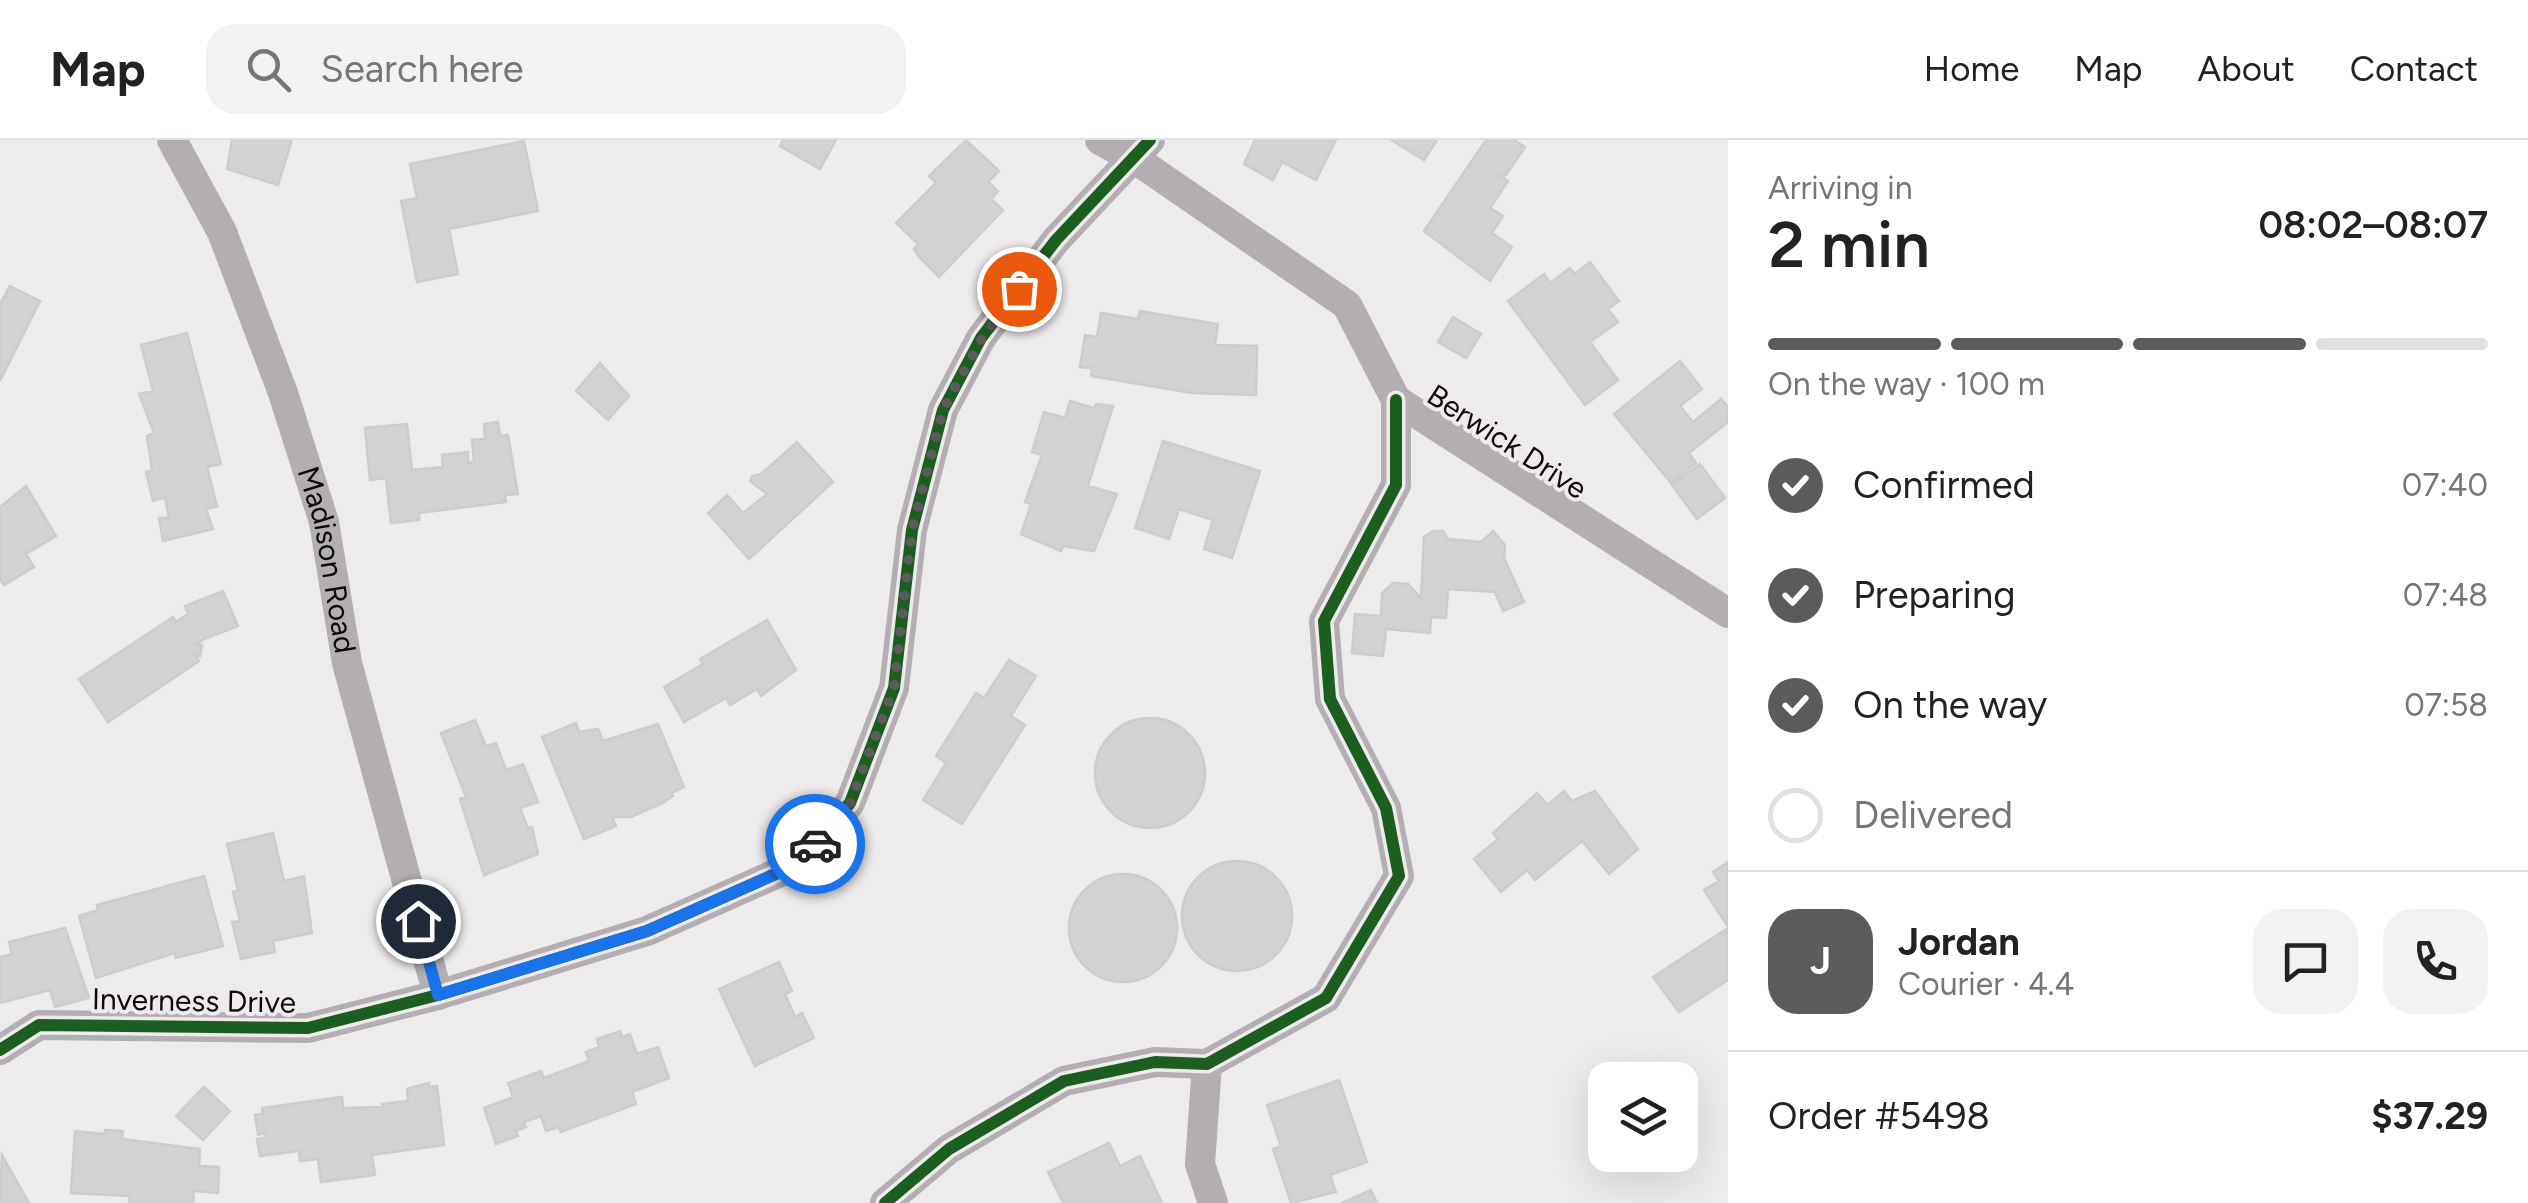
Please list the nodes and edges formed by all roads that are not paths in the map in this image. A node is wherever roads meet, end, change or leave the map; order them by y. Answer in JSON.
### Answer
{"nodes":[{"id":1,"x":172,"y":140,"type":"edge"},
{"id":2,"x":1100,"y":140,"type":"edge"},
{"id":3,"x":1142,"y":150,"type":"edge"},
{"id":4,"x":1396,"y":400,"type":"junction"},
{"id":5,"x":1728,"y":613,"type":"edge"},
{"id":6,"x":438,"y":995,"type":"junction"},
{"id":7,"x":0,"y":1050,"type":"edge"},
{"id":8,"x":1207,"y":1064,"type":"junction"},
{"id":9,"x":886,"y":1203,"type":"edge"},
{"id":10,"x":1214,"y":1203,"type":"edge"}],
"edges":[{"from":1,"to":6,"type":"street","name":"Madison Road"},
{"from":2,"to":3,"type":"street","name":"Berwick Drive"},
{"from":3,"to":4,"type":"street","name":"Berwick Drive"},
{"from":3,"to":6,"type":"street","name":"Inverness Drive"},
{"from":4,"to":5,"type":"street","name":"Berwick Drive"},
{"from":4,"to":8,"type":"street"},
{"from":6,"to":7,"type":"street","name":"Inverness Drive"},
{"from":8,"to":9,"type":"street"},
{"from":8,"to":10,"type":"street"}]}
